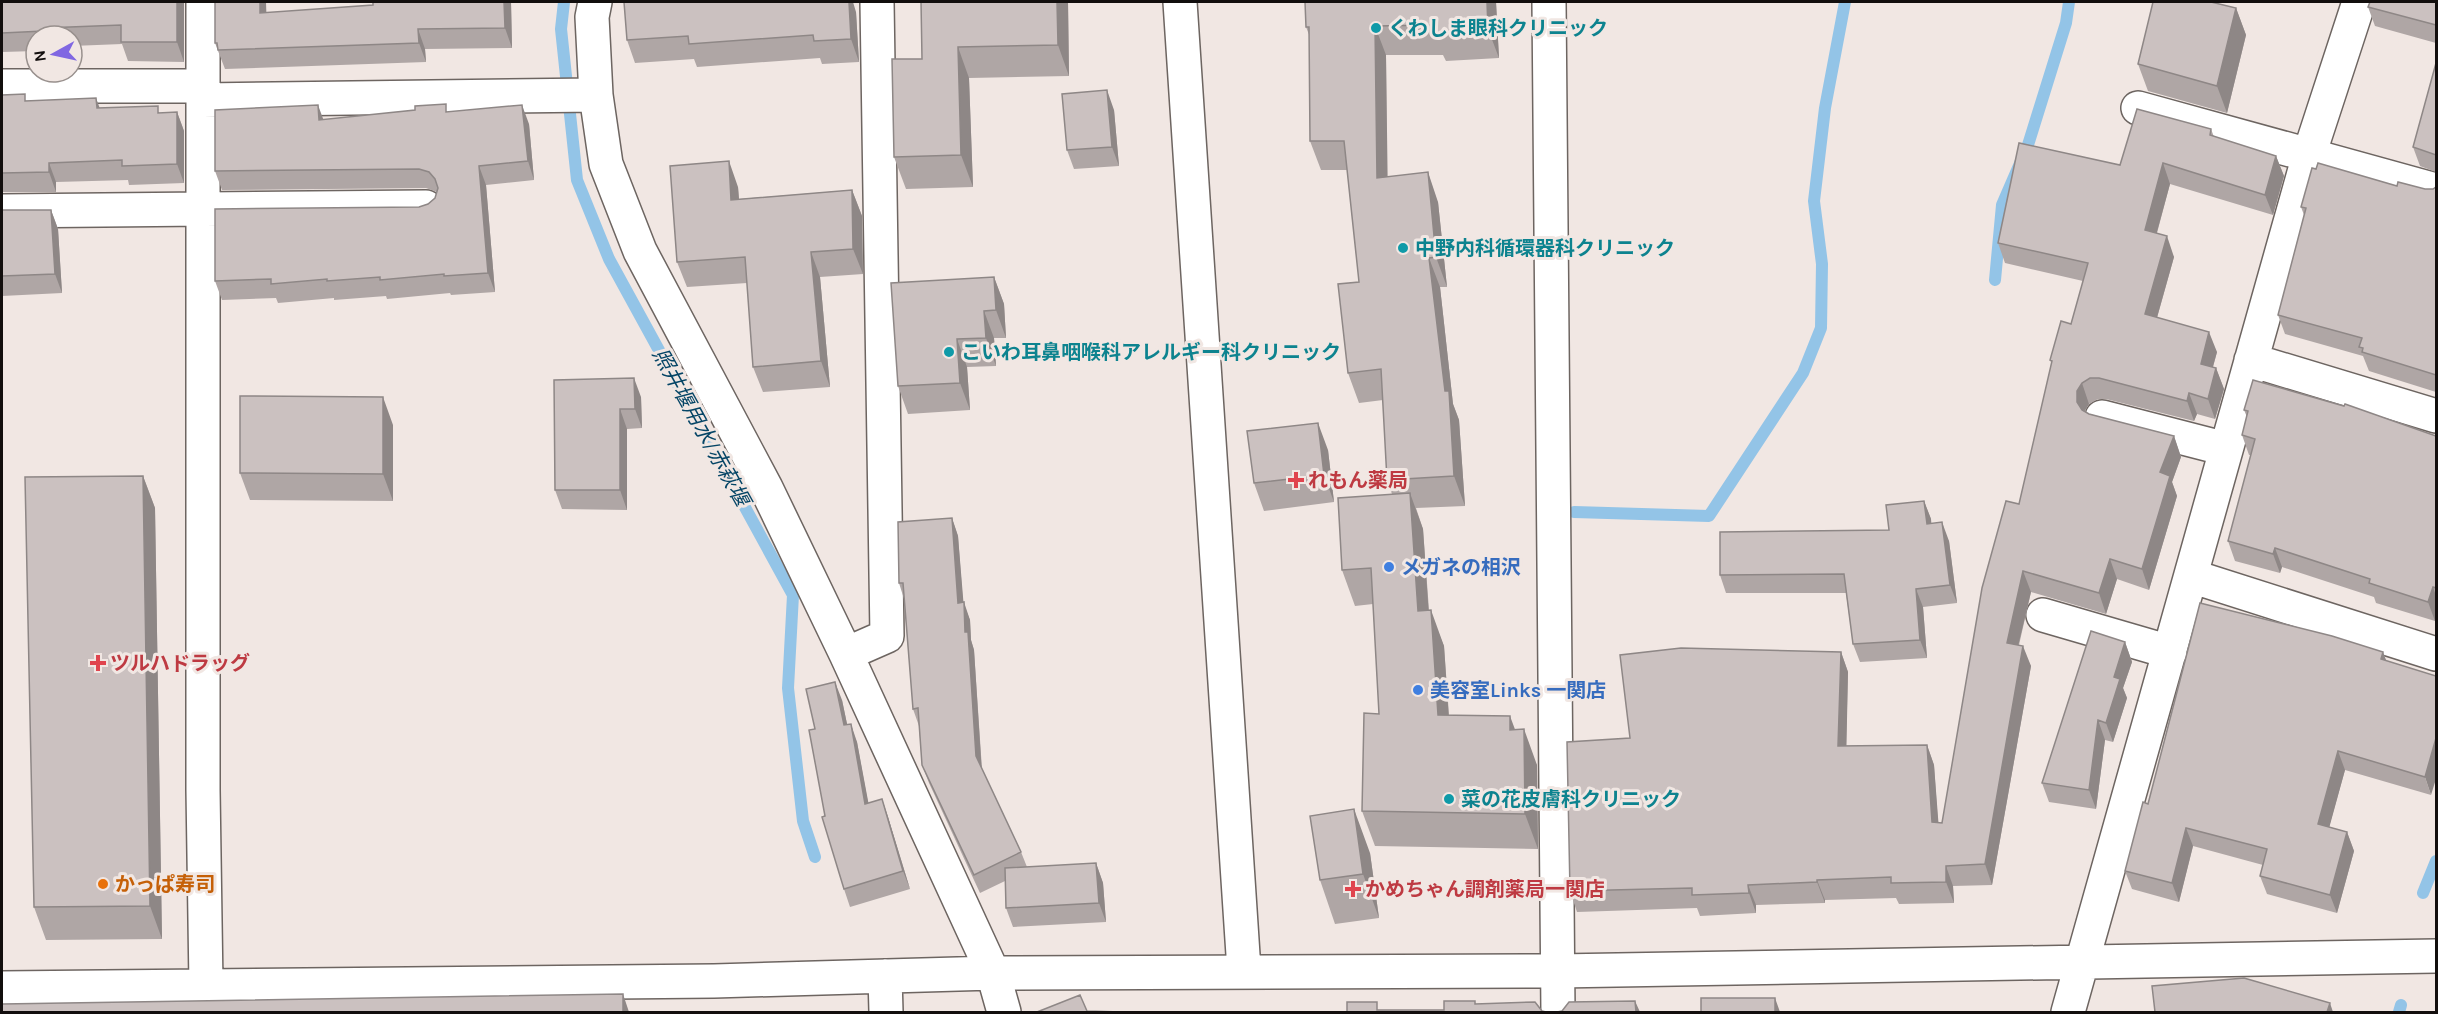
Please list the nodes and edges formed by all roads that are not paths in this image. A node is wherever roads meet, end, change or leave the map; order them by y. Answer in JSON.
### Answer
{"nodes":[{"id":1,"x":203,"y":2,"type":"edge"},
{"id":2,"x":595,"y":2,"type":"edge"},
{"id":3,"x":877,"y":2,"type":"edge"},
{"id":4,"x":1180,"y":2,"type":"edge"},
{"id":5,"x":1549,"y":2,"type":"edge"},
{"id":6,"x":2360,"y":2,"type":"edge"},
{"id":7,"x":2,"y":86,"type":"edge"},
{"id":8,"x":203,"y":93,"type":"junction"},
{"id":9,"x":596,"y":95,"type":"junction"},
{"id":10,"x":2138,"y":108,"type":"edge"},
{"id":11,"x":2309,"y":155,"type":"junction"},
{"id":12,"x":2436,"y":190,"type":"edge"},
{"id":13,"x":426,"y":207,"type":"edge"},
{"id":14,"x":203,"y":208,"type":"junction"},
{"id":15,"x":2,"y":211,"type":"edge"},
{"id":16,"x":2252,"y":360,"type":"junction"},
{"id":17,"x":2436,"y":416,"type":"edge"},
{"id":18,"x":2102,"y":417,"type":"edge"},
{"id":19,"x":2226,"y":449,"type":"junction"},
{"id":20,"x":2191,"y":576,"type":"junction"},
{"id":21,"x":2043,"y":615,"type":"dead end"},
{"id":22,"x":2170,"y":652,"type":"junction"},
{"id":23,"x":846,"y":654,"type":"junction"},
{"id":24,"x":2436,"y":654,"type":"edge"},
{"id":25,"x":2436,"y":956,"type":"edge"},
{"id":26,"x":2083,"y":962,"type":"junction"},
{"id":27,"x":1244,"y":970,"type":"junction"},
{"id":28,"x":1558,"y":971,"type":"junction"},
{"id":29,"x":993,"y":973,"type":"junction"},
{"id":30,"x":885,"y":976,"type":"junction"},
{"id":31,"x":206,"y":985,"type":"junction"},
{"id":32,"x":2,"y":988,"type":"edge"},
{"id":33,"x":886,"y":1012,"type":"edge"},
{"id":34,"x":1004,"y":1012,"type":"edge"},
{"id":35,"x":1558,"y":1012,"type":"edge"},
{"id":36,"x":2068,"y":1012,"type":"edge"}],
"edges":[{"from":1,"to":8,"type":"street"},
{"from":2,"to":9,"type":"street"},
{"from":3,"to":23,"type":"street"},
{"from":4,"to":27,"type":"street"},
{"from":5,"to":28,"type":"street"},
{"from":6,"to":11,"type":"street"},
{"from":7,"to":8,"type":"street"},
{"from":8,"to":9,"type":"street"},
{"from":8,"to":14,"type":"street"},
{"from":9,"to":23,"type":"street"},
{"from":10,"to":11,"type":"street"},
{"from":11,"to":12,"type":"street"},
{"from":11,"to":16,"type":"street"},
{"from":13,"to":14,"type":"street"},
{"from":14,"to":15,"type":"street"},
{"from":14,"to":31,"type":"street"},
{"from":16,"to":17,"type":"street"},
{"from":16,"to":19,"type":"street"},
{"from":18,"to":19,"type":"street"},
{"from":19,"to":20,"type":"street"},
{"from":20,"to":22,"type":"street"},
{"from":20,"to":24,"type":"street"},
{"from":21,"to":22,"type":"street"},
{"from":22,"to":26,"type":"street"},
{"from":23,"to":29,"type":"street"},
{"from":25,"to":26,"type":"street"},
{"from":26,"to":28,"type":"street"},
{"from":26,"to":36,"type":"street"},
{"from":27,"to":28,"type":"street"},
{"from":27,"to":29,"type":"street"},
{"from":28,"to":35,"type":"street"},
{"from":29,"to":30,"type":"street"},
{"from":29,"to":34,"type":"street"},
{"from":30,"to":31,"type":"street"},
{"from":30,"to":33,"type":"street"},
{"from":31,"to":32,"type":"street"}]}
